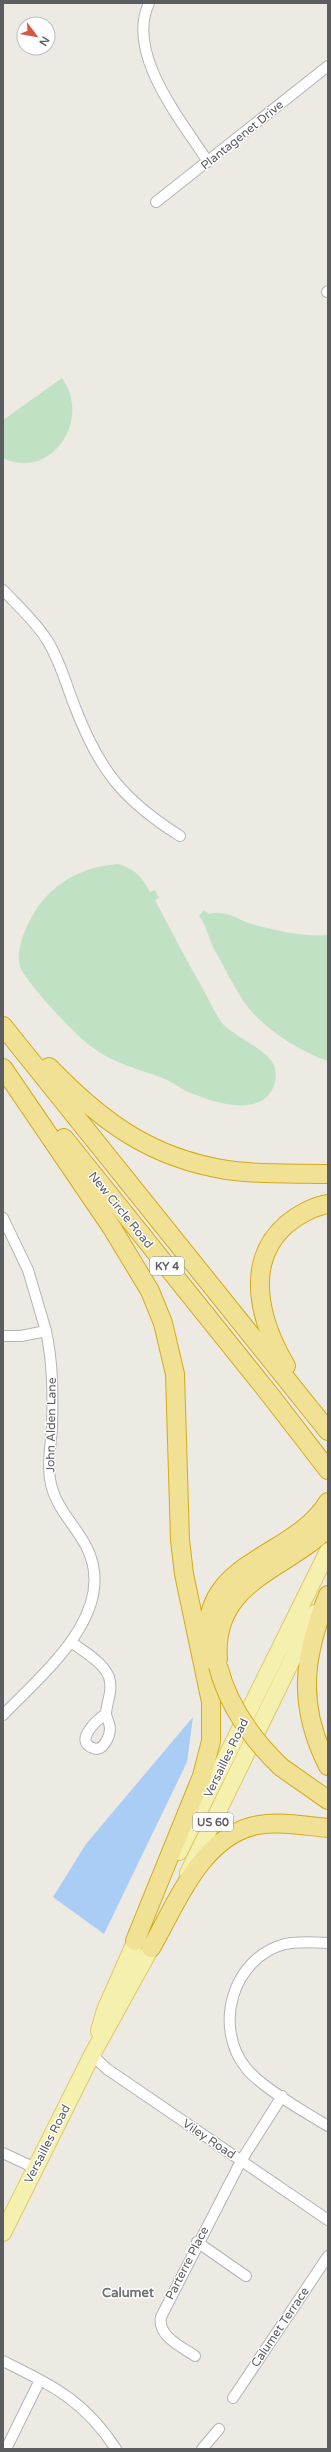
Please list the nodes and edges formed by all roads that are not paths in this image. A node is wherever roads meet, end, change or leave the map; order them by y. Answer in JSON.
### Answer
{"nodes":[{"id":1,"x":149,"y":3,"type":"edge"},
{"id":2,"x":328,"y":66,"type":"edge"},
{"id":3,"x":208,"y":162,"type":"junction"},
{"id":4,"x":156,"y":202,"type":"dead end"},
{"id":5,"x":3,"y":590,"type":"edge"},
{"id":6,"x":180,"y":836,"type":"dead end"},
{"id":7,"x":3,"y":1020,"type":"edge"},
{"id":8,"x":3,"y":1026,"type":"edge"},
{"id":9,"x":3,"y":1063,"type":"edge"},
{"id":10,"x":3,"y":1068,"type":"edge"},
{"id":11,"x":328,"y":1174,"type":"edge"},
{"id":12,"x":328,"y":1204,"type":"edge"},
{"id":13,"x":3,"y":1218,"type":"edge"},
{"id":14,"x":46,"y":1332,"type":"junction"},
{"id":15,"x":3,"y":1336,"type":"edge"},
{"id":16,"x":323,"y":1424,"type":"edge"},
{"id":17,"x":328,"y":1470,"type":"edge"},
{"id":18,"x":328,"y":1502,"type":"edge"},
{"id":19,"x":328,"y":1528,"type":"edge"},
{"id":20,"x":328,"y":1551,"type":"edge"},
{"id":21,"x":328,"y":1587,"type":"edge"},
{"id":22,"x":328,"y":1595,"type":"edge"},
{"id":23,"x":71,"y":1642,"type":"junction"},
{"id":24,"x":208,"y":1685,"type":"junction"},
{"id":25,"x":106,"y":1714,"type":"dead end"},
{"id":26,"x":3,"y":1715,"type":"edge"},
{"id":27,"x":328,"y":1766,"type":"edge"},
{"id":28,"x":328,"y":1800,"type":"edge"},
{"id":29,"x":328,"y":1828,"type":"edge"},
{"id":30,"x":328,"y":1943,"type":"edge"},
{"id":31,"x":143,"y":1944,"type":"junction"},
{"id":32,"x":92,"y":2055,"type":"junction"},
{"id":33,"x":282,"y":2096,"type":"junction"},
{"id":34,"x":328,"y":2126,"type":"edge"},
{"id":35,"x":3,"y":2152,"type":"edge"},
{"id":36,"x":240,"y":2160,"type":"junction"},
{"id":37,"x":35,"y":2168,"type":"junction"},
{"id":38,"x":328,"y":2220,"type":"edge"},
{"id":39,"x":3,"y":2233,"type":"edge"},
{"id":40,"x":197,"y":2242,"type":"junction"},
{"id":41,"x":328,"y":2256,"type":"edge"},
{"id":42,"x":246,"y":2276,"type":"dead end"},
{"id":43,"x":195,"y":2356,"type":"dead end"},
{"id":44,"x":3,"y":2361,"type":"edge"},
{"id":45,"x":40,"y":2380,"type":"junction"},
{"id":46,"x":233,"y":2398,"type":"dead end"},
{"id":47,"x":219,"y":2429,"type":"dead end"},
{"id":48,"x":6,"y":2449,"type":"edge"},
{"id":49,"x":116,"y":2449,"type":"edge"},
{"id":50,"x":202,"y":2449,"type":"edge"}],
"edges":[{"from":1,"to":3,"type":"street"},
{"from":2,"to":3,"type":"street","name":"Plantagenet Drive"},
{"from":3,"to":4,"type":"street","name":"Plantagenet Drive"},
{"from":5,"to":6,"type":"street"},
{"from":7,"to":11,"type":"highway"},
{"from":8,"to":16,"type":"highway","name":"New Circle Road","number":"KY 4"},
{"from":9,"to":17,"type":"highway","name":"New Circle Road","number":"KY 4"},
{"from":10,"to":24,"type":"highway"},
{"from":12,"to":16,"type":"highway"},
{"from":13,"to":14,"type":"street","name":"John Alden Lane"},
{"from":14,"to":15,"type":"street"},
{"from":14,"to":23,"type":"street","name":"John Alden Lane"},
{"from":18,"to":24,"type":"highway"},
{"from":19,"to":28,"type":"highway","bridge":true},
{"from":20,"to":31,"type":"main road","name":"Versailles Road","number":"US 60"},
{"from":21,"to":31,"type":"main road","name":"Versailles Road","number":"US 60"},
{"from":22,"to":27,"type":"highway"},
{"from":23,"to":25,"type":"street"},
{"from":23,"to":26,"type":"street","name":"John Alden Lane"},
{"from":24,"to":31,"type":"highway"},
{"from":29,"to":31,"type":"highway"},
{"from":30,"to":33,"type":"street"},
{"from":31,"to":32,"type":"main road","name":"Versailles Road","number":"US 60"},
{"from":32,"to":36,"type":"street","name":"Viley Road"},
{"from":32,"to":37,"type":"main road","name":"Versailles Road","number":"US 60"},
{"from":33,"to":34,"type":"street"},
{"from":33,"to":36,"type":"street","name":"Parterre Place"},
{"from":35,"to":37,"type":"street"},
{"from":36,"to":38,"type":"street","name":"Viley Road"},
{"from":36,"to":40,"type":"street","name":"Parterre Place"},
{"from":37,"to":39,"type":"main road","name":"Versailles Road","number":"US 60"},
{"from":40,"to":42,"type":"street"},
{"from":40,"to":43,"type":"street","name":"Parterre Place"},
{"from":41,"to":46,"type":"street","name":"Calumet Terrace"},
{"from":44,"to":45,"type":"street"},
{"from":45,"to":48,"type":"street"},
{"from":45,"to":49,"type":"street"},
{"from":47,"to":50,"type":"street"}]}
